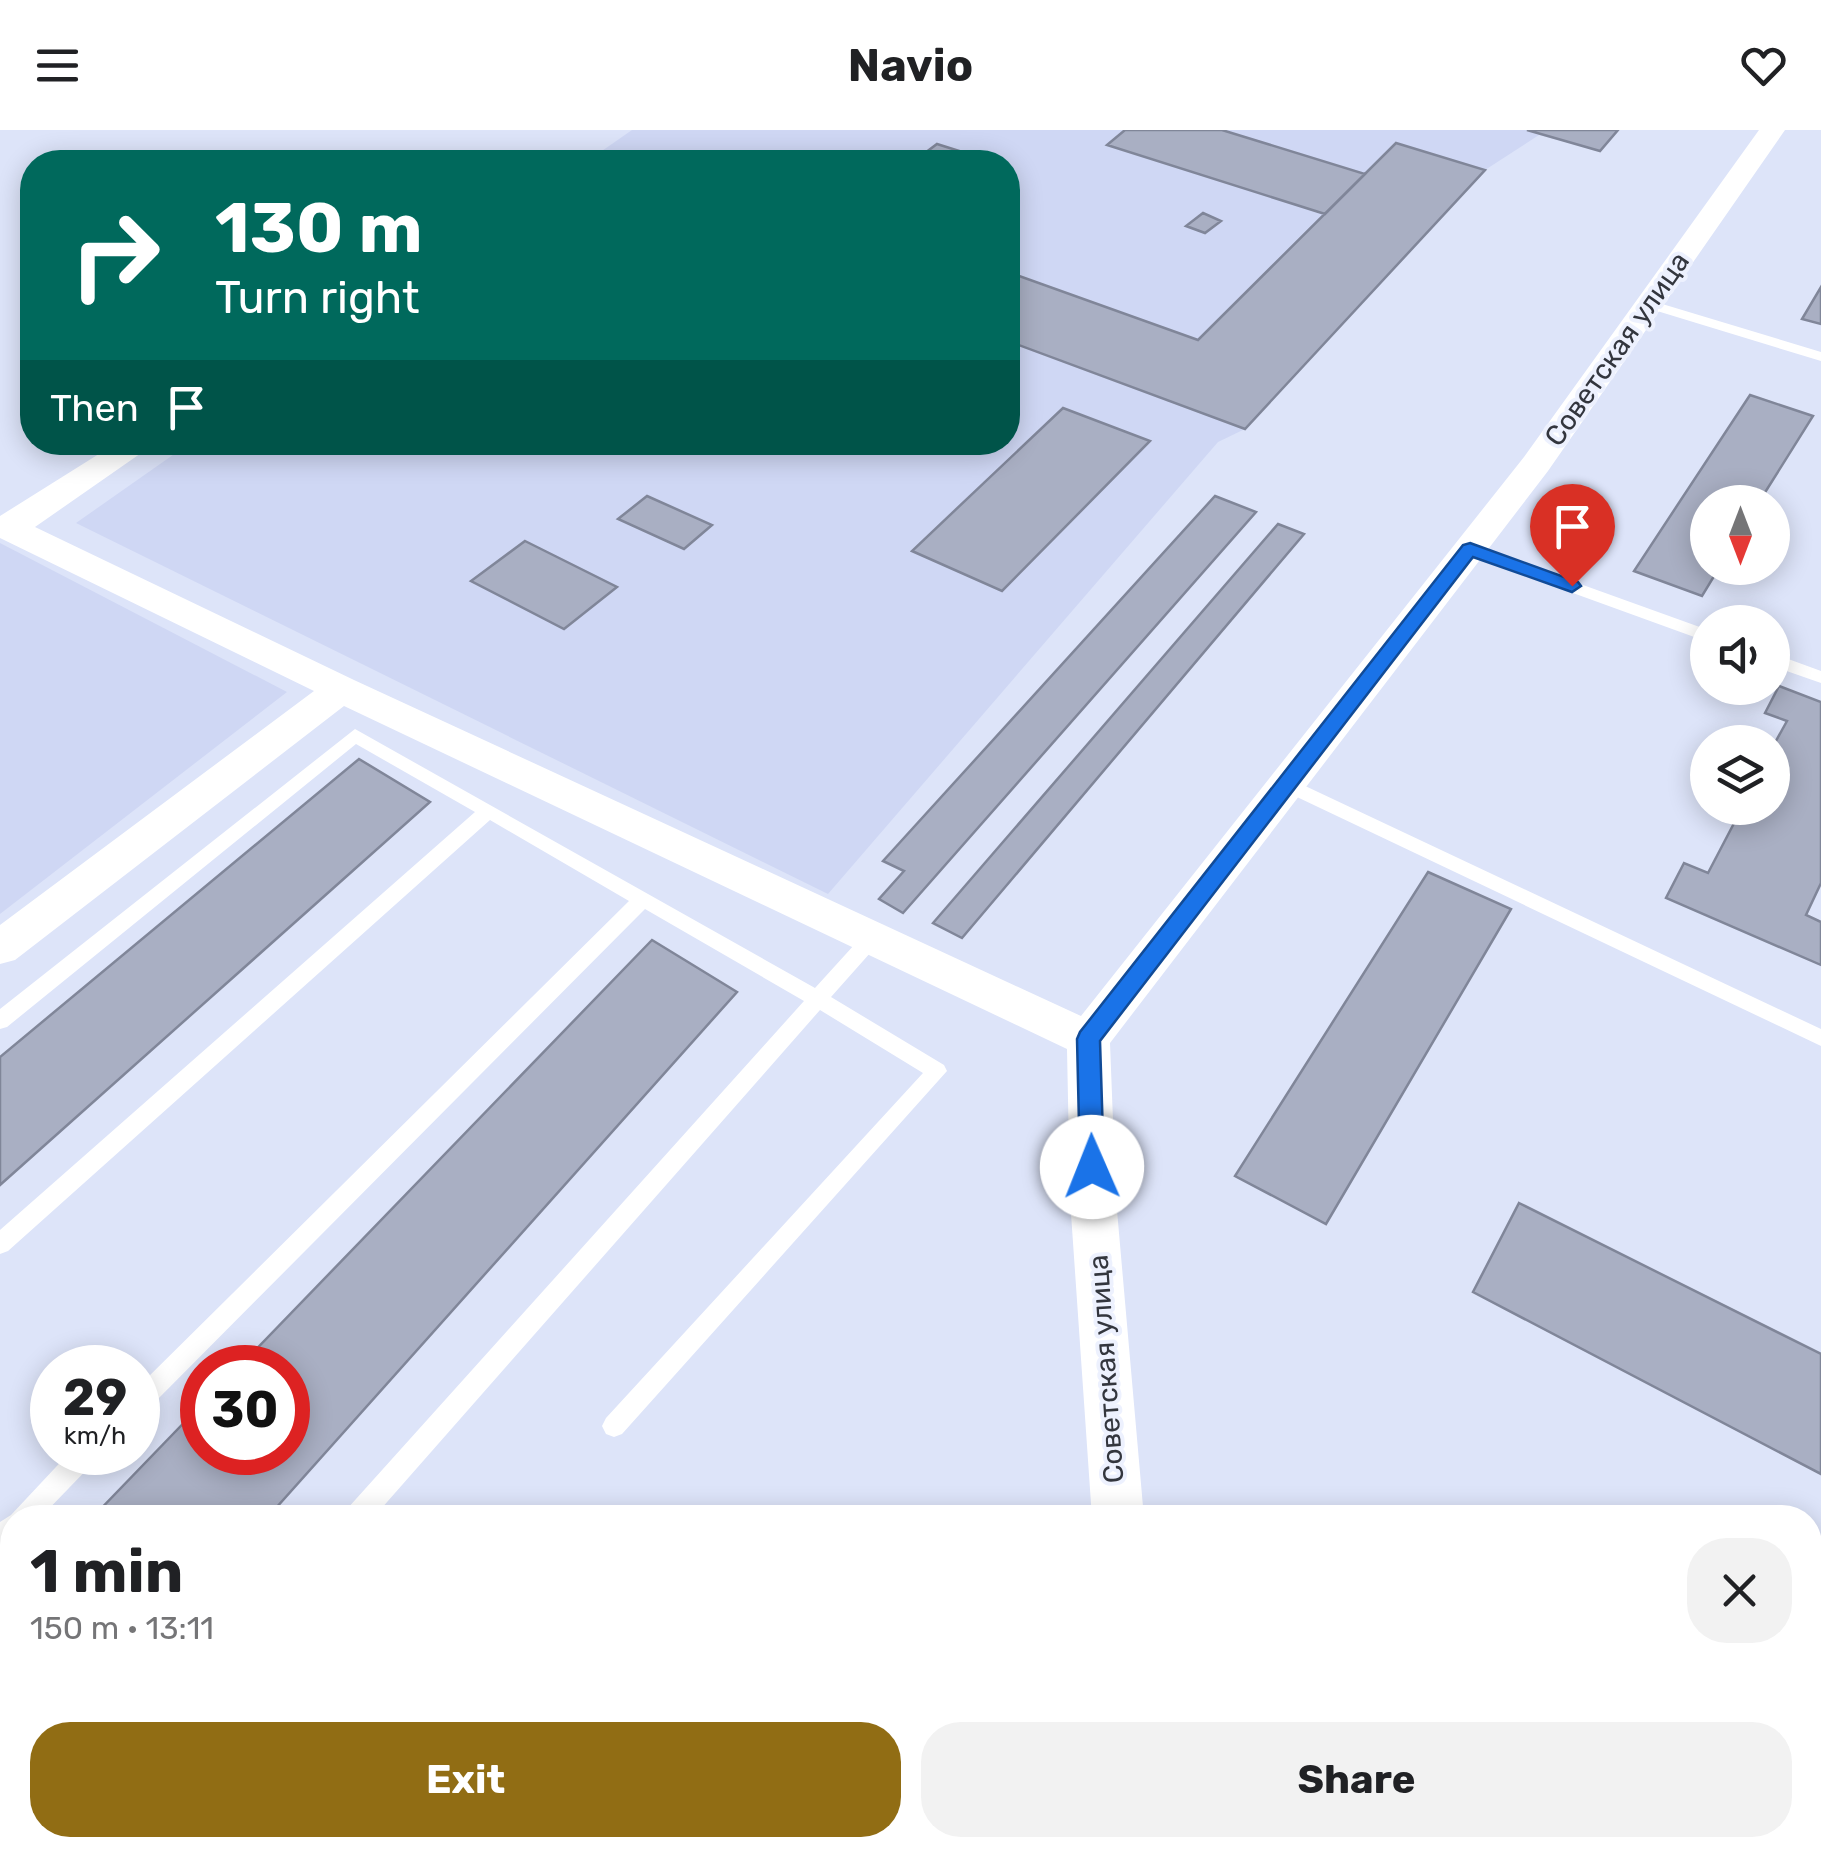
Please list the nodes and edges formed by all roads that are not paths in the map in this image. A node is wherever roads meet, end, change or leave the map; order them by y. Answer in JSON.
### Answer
{"nodes":[{"id":1,"x":1772,"y":130,"type":"edge"},
{"id":2,"x":1649,"y":304,"type":"junction"},
{"id":3,"x":1821,"y":357,"type":"edge"},
{"id":4,"x":120,"y":455,"type":"edge"},
{"id":5,"x":5,"y":528,"type":"edge"},
{"id":6,"x":1470,"y":549,"type":"junction"},
{"id":7,"x":1690,"y":629,"type":"edge"},
{"id":8,"x":1790,"y":666,"type":"edge"},
{"id":9,"x":1821,"y":677,"type":"edge"},
{"id":10,"x":341,"y":689,"type":"junction"},
{"id":11,"x":1284,"y":783,"type":"junction"},
{"id":12,"x":488,"y":811,"type":"junction"},
{"id":13,"x":643,"y":900,"type":"junction"},
{"id":14,"x":872,"y":938,"type":"junction"},
{"id":15,"x":0,"y":948,"type":"edge"},
{"id":16,"x":818,"y":998,"type":"junction"},
{"id":17,"x":0,"y":1021,"type":"edge"},
{"id":18,"x":1821,"y":1038,"type":"edge"},
{"id":19,"x":1088,"y":1039,"type":"junction"},
{"id":20,"x":0,"y":1244,"type":"edge"},
{"id":21,"x":160,"y":1381,"type":"edge"},
{"id":22,"x":614,"y":1426,"type":"dead end"},
{"id":23,"x":65,"y":1475,"type":"edge"},
{"id":24,"x":35,"y":1505,"type":"edge"},
{"id":25,"x":368,"y":1505,"type":"edge"},
{"id":26,"x":1117,"y":1505,"type":"edge"}],
"edges":[{"from":1,"to":2,"type":"street","name":"Советская улица"},
{"from":2,"to":3,"type":"lane"},
{"from":2,"to":6,"type":"street","name":"Советская улица"},
{"from":4,"to":5,"type":"street"},
{"from":5,"to":10,"type":"street"},
{"from":6,"to":7,"type":"lane"},
{"from":6,"to":11,"type":"street","name":"Советская улица"},
{"from":8,"to":9,"type":"lane"},
{"from":10,"to":14,"type":"street"},
{"from":10,"to":15,"type":"street"},
{"from":11,"to":18,"type":"lane"},
{"from":11,"to":19,"type":"street","name":"Советская улица"},
{"from":12,"to":13,"type":"lane"},
{"from":12,"to":17,"type":"lane"},
{"from":12,"to":20,"type":"lane"},
{"from":13,"to":16,"type":"lane"},
{"from":13,"to":21,"type":"lane"},
{"from":14,"to":16,"type":"lane"},
{"from":14,"to":19,"type":"street"},
{"from":16,"to":22,"type":"lane"},
{"from":16,"to":25,"type":"lane"},
{"from":19,"to":26,"type":"street","name":"Советская улица"},
{"from":23,"to":24,"type":"lane"}]}
